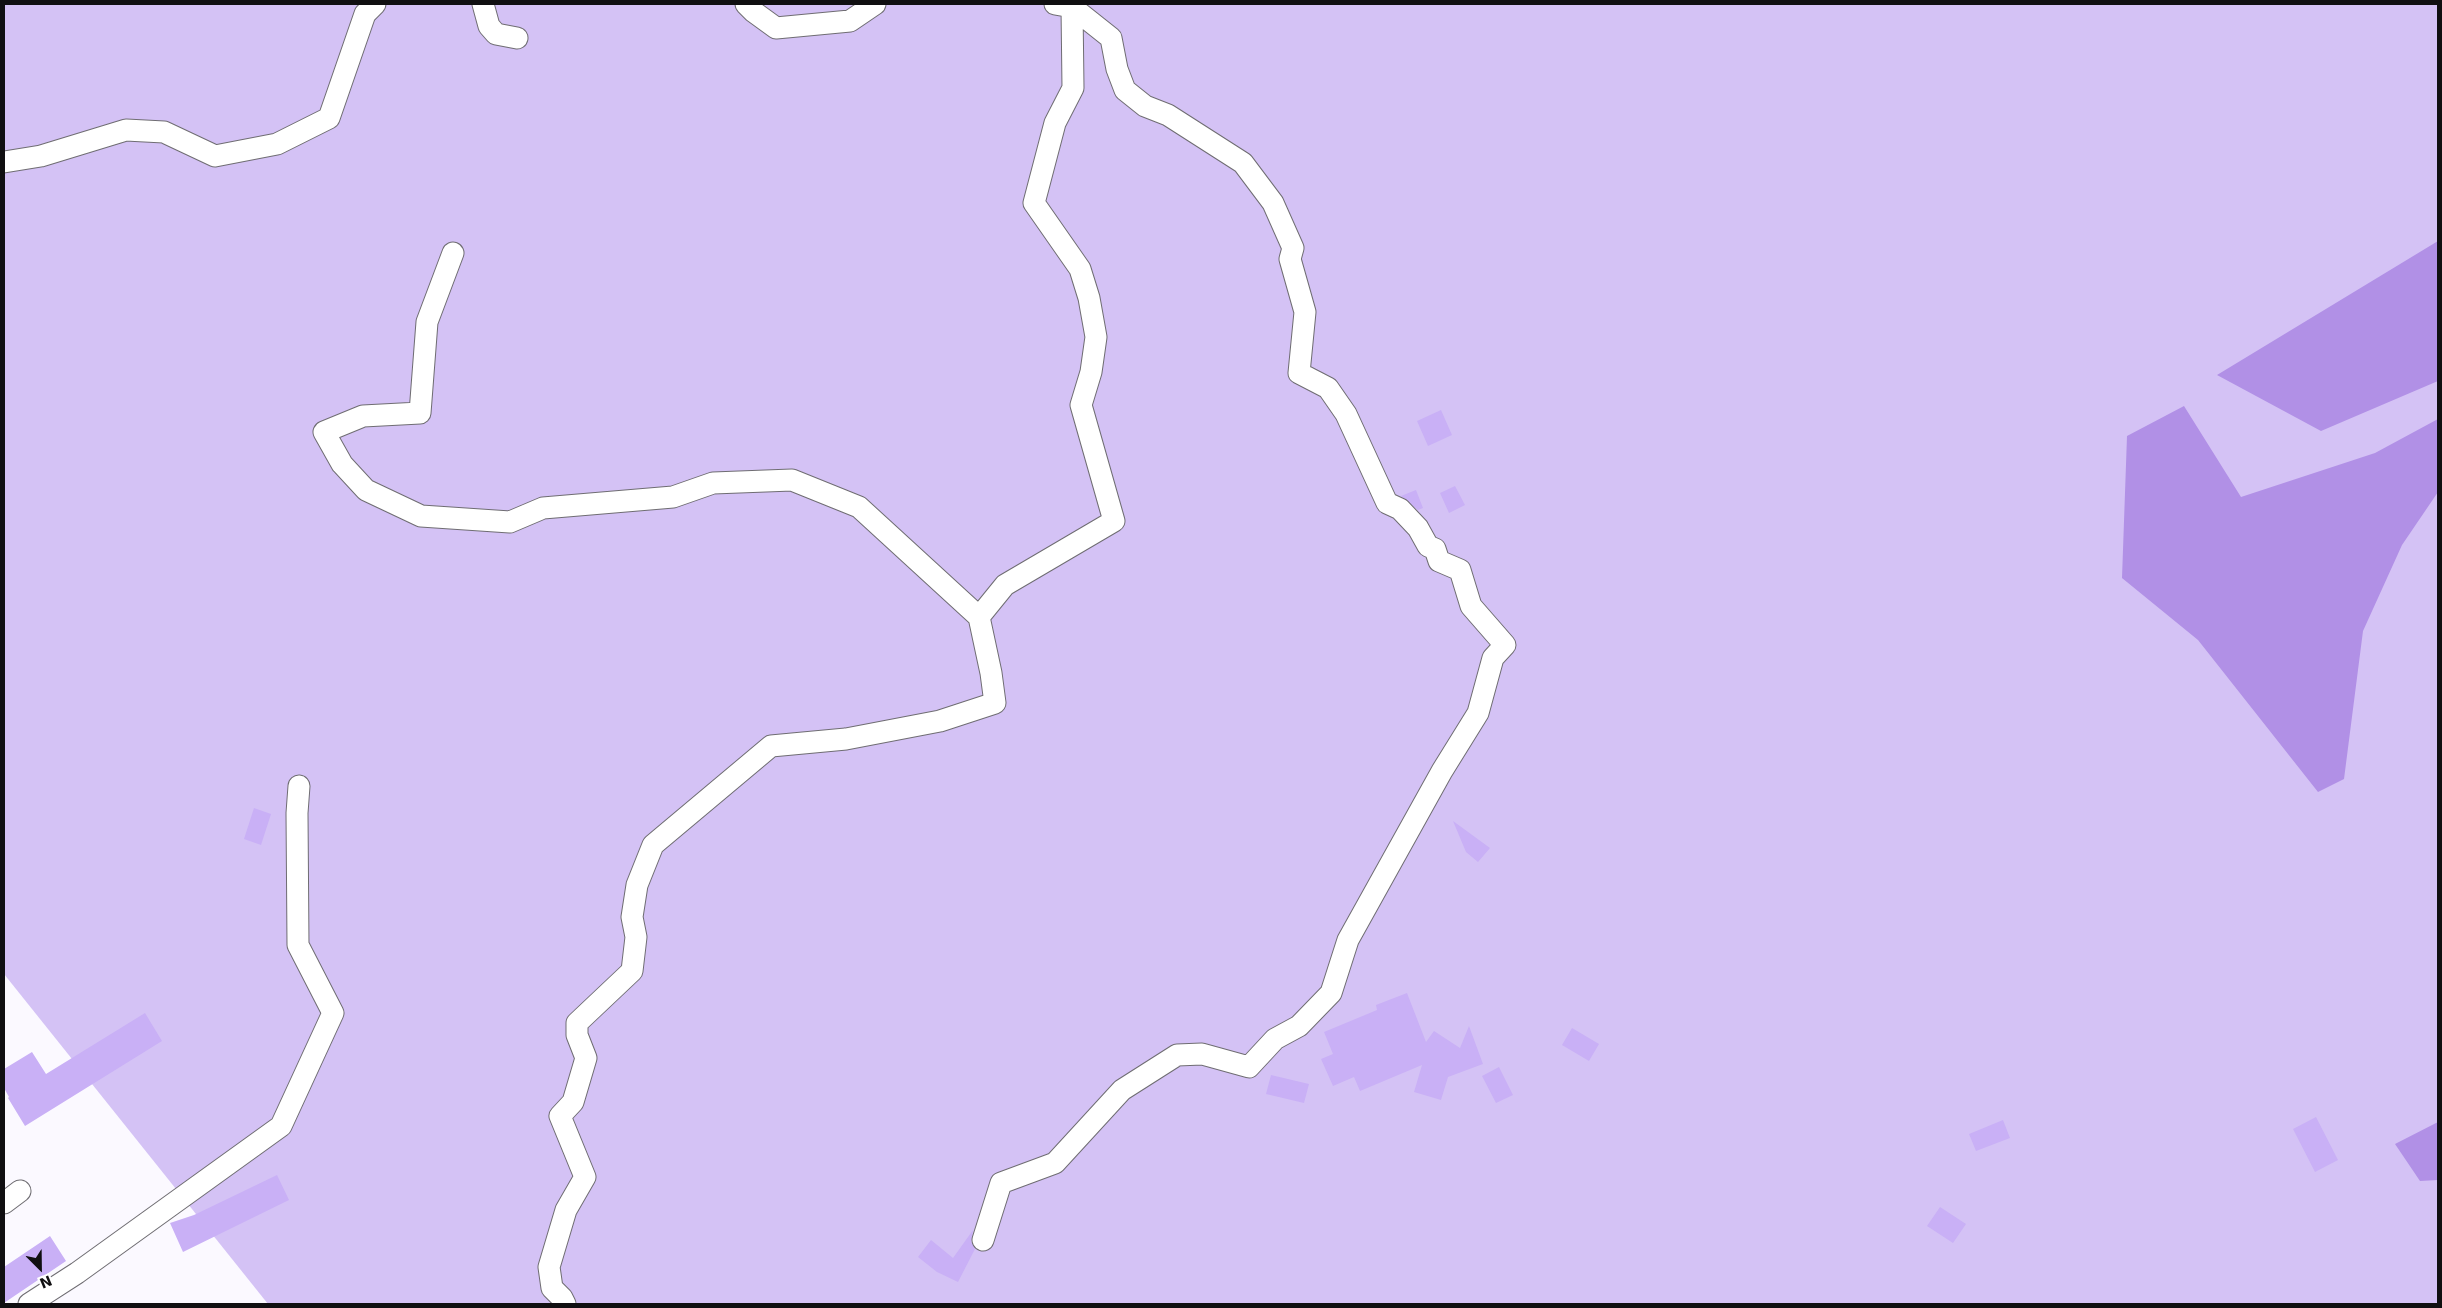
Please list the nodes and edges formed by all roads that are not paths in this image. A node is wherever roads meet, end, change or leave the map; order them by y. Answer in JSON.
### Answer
{"nodes":[{"id":1,"x":375,"y":4,"type":"edge"},
{"id":2,"x":483,"y":4,"type":"edge"},
{"id":3,"x":746,"y":4,"type":"edge"},
{"id":4,"x":875,"y":4,"type":"edge"},
{"id":5,"x":1064,"y":5,"type":"edge"},
{"id":6,"x":517,"y":38,"type":"dead end"},
{"id":7,"x":4,"y":162,"type":"edge"},
{"id":8,"x":453,"y":253,"type":"dead end"},
{"id":9,"x":979,"y":617,"type":"junction"},
{"id":10,"x":299,"y":786,"type":"dead end"},
{"id":11,"x":983,"y":1240,"type":"dead end"},
{"id":12,"x":29,"y":1304,"type":"edge"},
{"id":13,"x":565,"y":1304,"type":"edge"}],
"edges":[{"from":1,"to":7,"type":"street"},
{"from":2,"to":6,"type":"street"},
{"from":3,"to":4,"type":"street"},
{"from":5,"to":9,"type":"street"},
{"from":5,"to":11,"type":"street"},
{"from":8,"to":9,"type":"street"},
{"from":9,"to":13,"type":"street"},
{"from":10,"to":12,"type":"street"}]}
